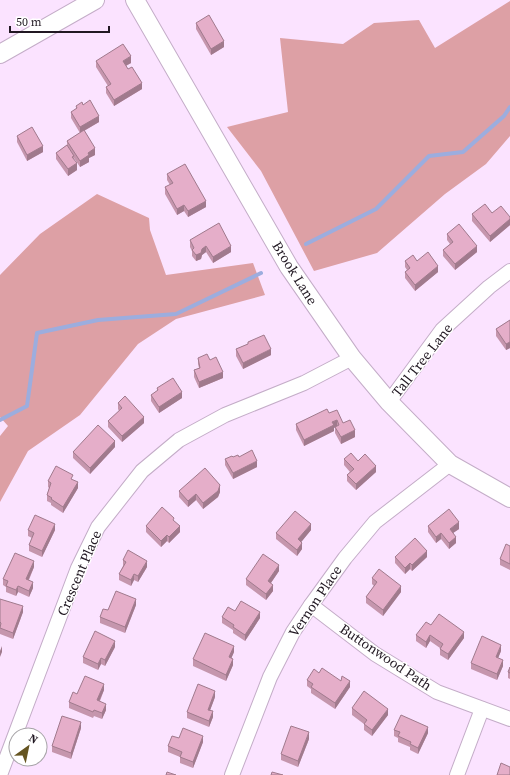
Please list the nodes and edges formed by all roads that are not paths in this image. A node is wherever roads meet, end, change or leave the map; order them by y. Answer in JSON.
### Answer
{"nodes":[{"id":1,"x":95,"y":0,"type":"edge"},
{"id":2,"x":135,"y":0,"type":"edge"},
{"id":3,"x":0,"y":54,"type":"edge"},
{"id":4,"x":510,"y":271,"type":"edge"},
{"id":5,"x":352,"y":358,"type":"junction"},
{"id":6,"x":389,"y":402,"type":"junction"},
{"id":7,"x":450,"y":464,"type":"junction"},
{"id":8,"x":510,"y":498,"type":"edge"},
{"id":9,"x":311,"y":605,"type":"junction"},
{"id":10,"x":482,"y":709,"type":"junction"},
{"id":11,"x":510,"y":719,"type":"edge"},
{"id":12,"x":0,"y":775,"type":"edge"},
{"id":13,"x":232,"y":775,"type":"edge"},
{"id":14,"x":457,"y":775,"type":"edge"}],
"edges":[{"from":1,"to":3,"type":"street"},
{"from":2,"to":5,"type":"street","name":"Brook Lane"},
{"from":4,"to":6,"type":"street","name":"Tall Tree Lane"},
{"from":5,"to":6,"type":"street","name":"Brook Lane"},
{"from":5,"to":12,"type":"street","name":"Crescent Place"},
{"from":6,"to":7,"type":"street","name":"Brook Lane"},
{"from":7,"to":8,"type":"street","name":"Brook Lane"},
{"from":7,"to":9,"type":"street","name":"Vernon Place"},
{"from":9,"to":10,"type":"street","name":"Buttonwood Path"},
{"from":9,"to":13,"type":"street","name":"Vernon Place"},
{"from":10,"to":11,"type":"street","name":"Buttonwood Path"},
{"from":10,"to":14,"type":"street"}]}
